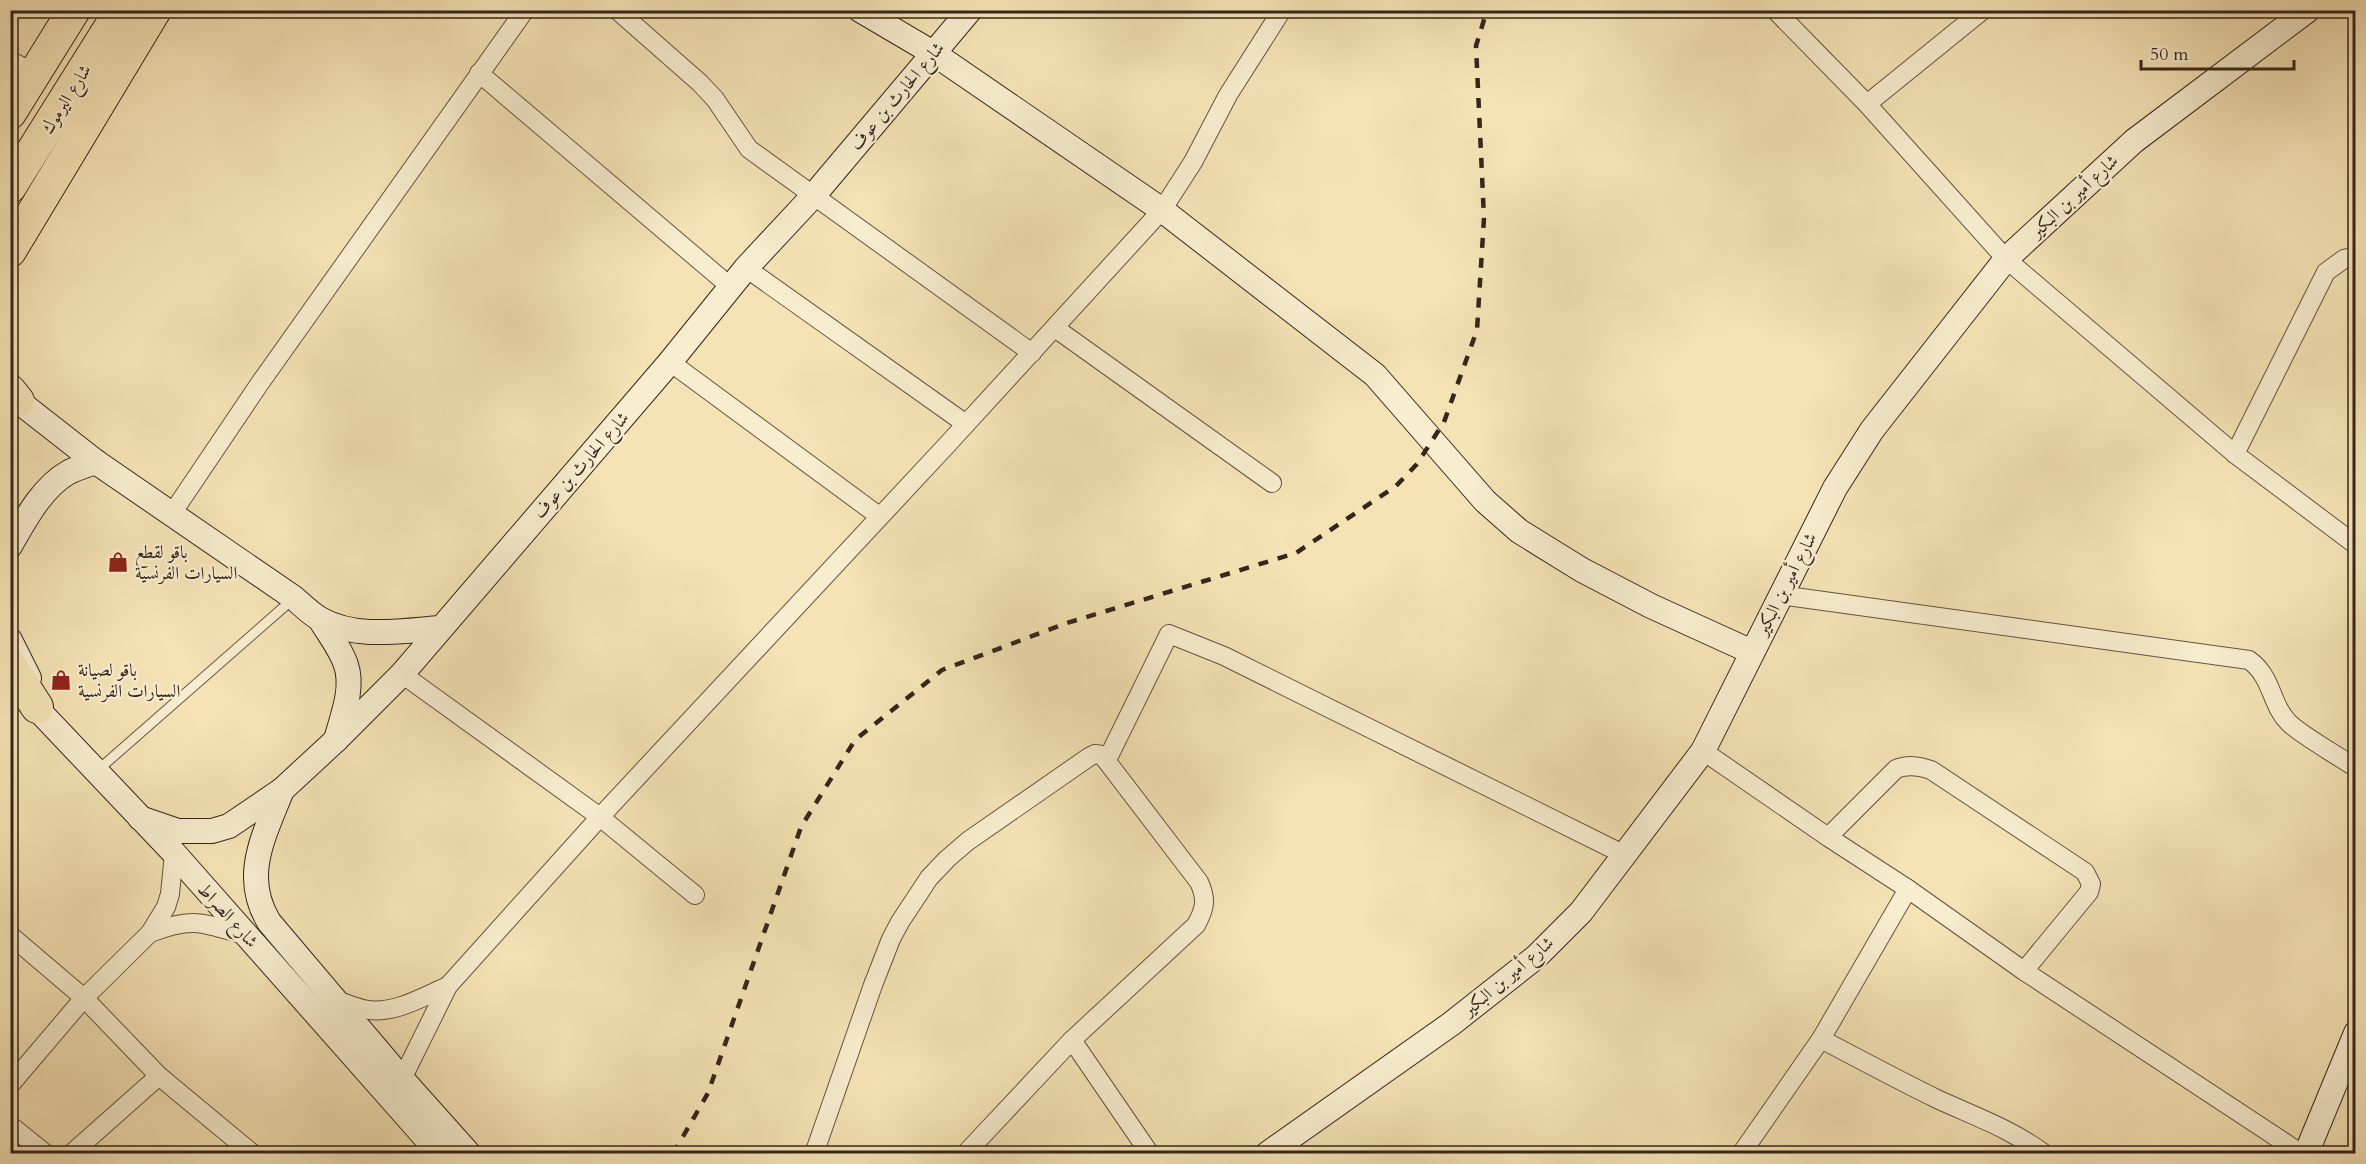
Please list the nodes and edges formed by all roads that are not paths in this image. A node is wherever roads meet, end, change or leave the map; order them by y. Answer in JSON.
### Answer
{"nodes":[{"id":1,"x":74,"y":10,"type":"edge"},
{"id":2,"x":121,"y":10,"type":"edge"},
{"id":3,"x":155,"y":10,"type":"edge"},
{"id":4,"x":525,"y":10,"type":"edge"},
{"id":5,"x":617,"y":10,"type":"edge"},
{"id":6,"x":860,"y":10,"type":"edge"},
{"id":7,"x":1282,"y":10,"type":"edge"},
{"id":8,"x":1775,"y":10,"type":"edge"},
{"id":9,"x":1983,"y":10,"type":"edge"},
{"id":10,"x":2308,"y":10,"type":"edge"},
{"id":11,"x":966,"y":12,"type":"edge"},
{"id":12,"x":933,"y":53,"type":"junction"},
{"id":13,"x":23,"y":67,"type":"edge"},
{"id":14,"x":479,"y":73,"type":"junction"},
{"id":15,"x":1867,"y":104,"type":"junction"},
{"id":16,"x":10,"y":113,"type":"edge"},
{"id":17,"x":10,"y":187,"type":"edge"},
{"id":18,"x":814,"y":195,"type":"junction"},
{"id":19,"x":1162,"y":210,"type":"junction"},
{"id":20,"x":10,"y":251,"type":"edge"},
{"id":21,"x":2355,"y":256,"type":"edge"},
{"id":22,"x":2006,"y":259,"type":"junction"},
{"id":23,"x":746,"y":268,"type":"junction"},
{"id":24,"x":732,"y":288,"type":"junction"},
{"id":25,"x":1055,"y":328,"type":"junction"},
{"id":26,"x":1032,"y":353,"type":"junction"},
{"id":27,"x":670,"y":362,"type":"junction"},
{"id":28,"x":13,"y":397,"type":"edge"},
{"id":29,"x":966,"y":424,"type":"junction"},
{"id":30,"x":2235,"y":454,"type":"junction"},
{"id":31,"x":96,"y":462,"type":"junction"},
{"id":32,"x":1272,"y":483,"type":"dead end"},
{"id":33,"x":171,"y":515,"type":"junction"},
{"id":34,"x":879,"y":516,"type":"junction"},
{"id":35,"x":2355,"y":545,"type":"edge"},
{"id":36,"x":10,"y":546,"type":"edge"},
{"id":37,"x":1780,"y":595,"type":"junction"},
{"id":38,"x":294,"y":598,"type":"junction"},
{"id":39,"x":320,"y":619,"type":"junction"},
{"id":40,"x":440,"y":628,"type":"junction"},
{"id":41,"x":10,"y":640,"type":"edge"},
{"id":42,"x":1752,"y":652,"type":"junction"},
{"id":43,"x":402,"y":674,"type":"junction"},
{"id":44,"x":11,"y":678,"type":"edge"},
{"id":45,"x":46,"y":717,"type":"junction"},
{"id":46,"x":336,"y":740,"type":"junction"},
{"id":47,"x":1703,"y":751,"type":"junction"},
{"id":48,"x":1107,"y":760,"type":"junction"},
{"id":49,"x":2355,"y":768,"type":"edge"},
{"id":50,"x":96,"y":772,"type":"junction"},
{"id":51,"x":282,"y":790,"type":"junction"},
{"id":52,"x":140,"y":818,"type":"junction"},
{"id":53,"x":600,"y":818,"type":"junction"},
{"id":54,"x":1828,"y":837,"type":"junction"},
{"id":55,"x":174,"y":854,"type":"junction"},
{"id":56,"x":1625,"y":855,"type":"junction"},
{"id":57,"x":1908,"y":889,"type":"junction"},
{"id":58,"x":695,"y":895,"type":"dead end"},
{"id":59,"x":150,"y":933,"type":"junction"},
{"id":60,"x":10,"y":935,"type":"edge"},
{"id":61,"x":247,"y":936,"type":"junction"},
{"id":62,"x":2024,"y":971,"type":"junction"},
{"id":63,"x":448,"y":986,"type":"junction"},
{"id":64,"x":84,"y":998,"type":"junction"},
{"id":65,"x":335,"y":1000,"type":"junction"},
{"id":66,"x":2355,"y":1033,"type":"edge"},
{"id":67,"x":1072,"y":1040,"type":"junction"},
{"id":68,"x":1821,"y":1040,"type":"junction"},
{"id":69,"x":159,"y":1076,"type":"junction"},
{"id":70,"x":402,"y":1079,"type":"junction"},
{"id":71,"x":10,"y":1085,"type":"edge"},
{"id":72,"x":10,"y":1125,"type":"edge"},
{"id":73,"x":46,"y":1154,"type":"edge"},
{"id":74,"x":71,"y":1154,"type":"edge"},
{"id":75,"x":253,"y":1154,"type":"edge"},
{"id":76,"x":440,"y":1154,"type":"edge"},
{"id":77,"x":469,"y":1154,"type":"edge"},
{"id":78,"x":814,"y":1154,"type":"edge"},
{"id":79,"x":965,"y":1154,"type":"edge"},
{"id":80,"x":1150,"y":1154,"type":"edge"},
{"id":81,"x":1267,"y":1154,"type":"edge"},
{"id":82,"x":1741,"y":1154,"type":"edge"},
{"id":83,"x":2044,"y":1154,"type":"edge"},
{"id":84,"x":2304,"y":1154,"type":"edge"}],
"edges":[{"from":1,"to":13,"type":"highway"},
{"from":2,"to":17,"type":"highway","name":"شارع اليرموك"},
{"from":3,"to":20,"type":"highway"},
{"from":4,"to":14,"type":"street"},
{"from":5,"to":18,"type":"street"},
{"from":6,"to":12,"type":"street"},
{"from":7,"to":19,"type":"street"},
{"from":8,"to":15,"type":"street"},
{"from":9,"to":15,"type":"street"},
{"from":10,"to":22,"type":"street","name":"شارع أمير بن البكير"},
{"from":11,"to":12,"type":"street","name":"شارع الحارث بن عوف"},
{"from":12,"to":18,"type":"street","name":"شارع الحارث بن عوف"},
{"from":12,"to":19,"type":"street"},
{"from":13,"to":16,"type":"highway"},
{"from":14,"to":24,"type":"street"},
{"from":14,"to":33,"type":"street"},
{"from":15,"to":22,"type":"street"},
{"from":18,"to":23,"type":"street","name":"شارع الحارث بن عوف"},
{"from":18,"to":26,"type":"street"},
{"from":19,"to":25,"type":"street"},
{"from":19,"to":42,"type":"street"},
{"from":21,"to":30,"type":"street"},
{"from":22,"to":30,"type":"street"},
{"from":22,"to":37,"type":"street","name":"شارع أمير بن البكير"},
{"from":23,"to":24,"type":"street","name":"شارع الحارث بن عوف"},
{"from":23,"to":29,"type":"street"},
{"from":24,"to":27,"type":"street","name":"شارع الحارث بن عوف"},
{"from":25,"to":26,"type":"street"},
{"from":25,"to":32,"type":"street"},
{"from":26,"to":29,"type":"street"},
{"from":27,"to":34,"type":"street"},
{"from":27,"to":40,"type":"street","name":"شارع الحارث بن عوف"},
{"from":28,"to":31,"type":"street"},
{"from":29,"to":34,"type":"street"},
{"from":30,"to":35,"type":"street"},
{"from":31,"to":33,"type":"street"},
{"from":31,"to":36,"type":"street"},
{"from":33,"to":38,"type":"street"},
{"from":34,"to":53,"type":"street"},
{"from":37,"to":42,"type":"street","name":"شارع أمير بن البكير"},
{"from":37,"to":49,"type":"street"},
{"from":38,"to":39,"type":"street"},
{"from":38,"to":50,"type":"lane"},
{"from":39,"to":40,"type":"street"},
{"from":39,"to":46,"type":"street"},
{"from":40,"to":43,"type":"street","name":"شارع الحارث بن عوف"},
{"from":41,"to":45,"type":"street","name":"شارع الصراط"},
{"from":42,"to":47,"type":"street","name":"شارع أمير بن البكير"},
{"from":43,"to":46,"type":"street","name":"شارع الحارث بن عوف"},
{"from":43,"to":53,"type":"street"},
{"from":44,"to":45,"type":"highway"},
{"from":45,"to":50,"type":"street","name":"شارع الصراط"},
{"from":46,"to":51,"type":"street","name":"شارع الحارث بن عوف"},
{"from":47,"to":54,"type":"street"},
{"from":47,"to":56,"type":"street","name":"شارع أمير بن البكير"},
{"from":48,"to":56,"type":"street"},
{"from":48,"to":67,"type":"street"},
{"from":48,"to":78,"type":"street"},
{"from":50,"to":52,"type":"street","name":"شارع الصراط"},
{"from":51,"to":52,"type":"street","name":"شارع الحارث بن عوف"},
{"from":51,"to":65,"type":"street","name":"شارع الصراط"},
{"from":52,"to":55,"type":"street","name":"شارع الصراط"},
{"from":53,"to":58,"type":"street"},
{"from":53,"to":63,"type":"street"},
{"from":54,"to":57,"type":"street"},
{"from":54,"to":62,"type":"street"},
{"from":55,"to":59,"type":"street"},
{"from":55,"to":61,"type":"street","name":"شارع الصراط"},
{"from":56,"to":81,"type":"street","name":"شارع أمير بن البكير"},
{"from":57,"to":62,"type":"street"},
{"from":57,"to":68,"type":"street"},
{"from":59,"to":61,"type":"street"},
{"from":59,"to":64,"type":"street"},
{"from":60,"to":64,"type":"street"},
{"from":61,"to":76,"type":"street","name":"شارع الصراط"},
{"from":62,"to":84,"type":"street"},
{"from":63,"to":65,"type":"street"},
{"from":63,"to":70,"type":"street"},
{"from":64,"to":69,"type":"street"},
{"from":64,"to":71,"type":"street"},
{"from":65,"to":70,"type":"street","name":"شارع الصراط"},
{"from":66,"to":84,"type":"street"},
{"from":67,"to":79,"type":"street"},
{"from":67,"to":80,"type":"street"},
{"from":68,"to":82,"type":"street"},
{"from":68,"to":83,"type":"street"},
{"from":69,"to":74,"type":"street"},
{"from":69,"to":75,"type":"street"},
{"from":70,"to":77,"type":"street","name":"شارع الصراط"},
{"from":72,"to":73,"type":"street"}]}
